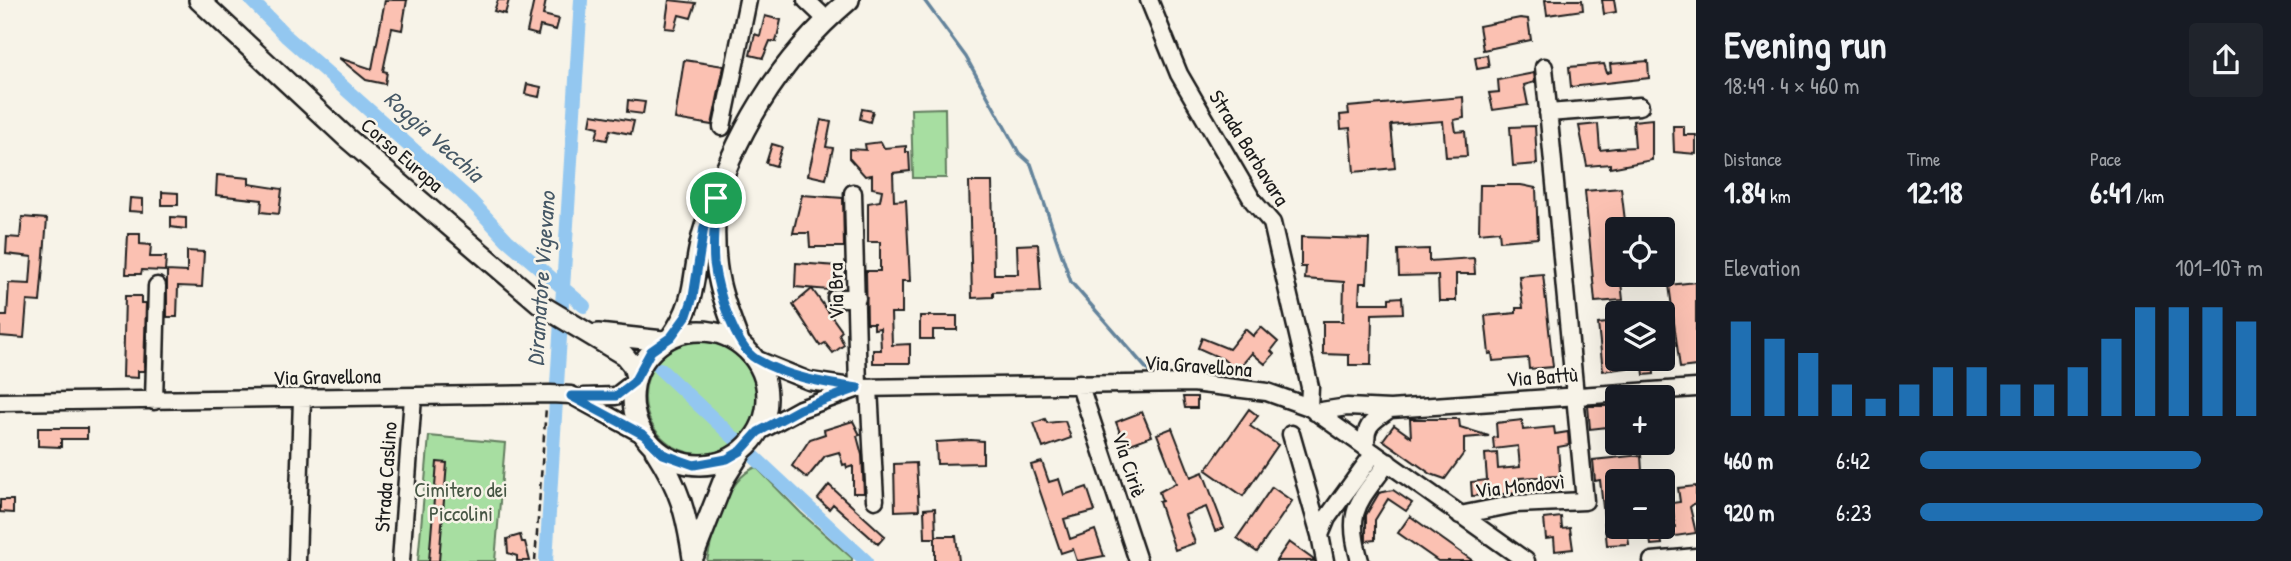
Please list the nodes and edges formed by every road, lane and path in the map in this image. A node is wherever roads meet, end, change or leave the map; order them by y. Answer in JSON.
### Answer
{"nodes":[{"id":1,"x":199,"y":0,"type":"edge"},
{"id":2,"x":748,"y":0,"type":"edge"},
{"id":3,"x":806,"y":0,"type":"edge"},
{"id":4,"x":849,"y":0,"type":"edge"},
{"id":5,"x":1149,"y":0,"type":"edge"},
{"id":6,"x":827,"y":20,"type":"junction"},
{"id":7,"x":1544,"y":67,"type":"dead end"},
{"id":8,"x":1640,"y":106,"type":"dead end"},
{"id":9,"x":1548,"y":113,"type":"junction"},
{"id":10,"x":722,"y":127,"type":"dead end"},
{"id":11,"x":853,"y":193,"type":"dead end"},
{"id":12,"x":716,"y":198,"type":"junction"},
{"id":13,"x":157,"y":286,"type":"dead end"},
{"id":14,"x":836,"y":298,"type":"dead end"},
{"id":15,"x":857,"y":298,"type":"junction"},
{"id":16,"x":585,"y":331,"type":"junction"},
{"id":17,"x":667,"y":339,"type":"junction"},
{"id":18,"x":740,"y":344,"type":"junction"},
{"id":19,"x":755,"y":359,"type":"junction"},
{"id":20,"x":635,"y":380,"type":"junction"},
{"id":21,"x":1079,"y":383,"type":"junction"},
{"id":22,"x":863,"y":388,"type":"junction"},
{"id":23,"x":1696,"y":388,"type":"edge"},
{"id":24,"x":548,"y":394,"type":"junction"},
{"id":25,"x":1577,"y":395,"type":"junction"},
{"id":26,"x":571,"y":396,"type":"junction"},
{"id":27,"x":413,"y":397,"type":"junction"},
{"id":28,"x":302,"y":399,"type":"junction"},
{"id":29,"x":154,"y":401,"type":"junction"},
{"id":30,"x":0,"y":402,"type":"edge"},
{"id":31,"x":1390,"y":409,"type":"junction"},
{"id":32,"x":1312,"y":410,"type":"junction"},
{"id":33,"x":1291,"y":434,"type":"dead end"},
{"id":34,"x":647,"y":439,"type":"junction"},
{"id":35,"x":748,"y":444,"type":"junction"},
{"id":36,"x":1376,"y":455,"type":"junction"},
{"id":37,"x":874,"y":500,"type":"dead end"},
{"id":38,"x":1460,"y":515,"type":"junction"},
{"id":39,"x":1320,"y":535,"type":"junction"},
{"id":40,"x":1696,"y":557,"type":"edge"},
{"id":41,"x":693,"y":559,"type":"edge"},
{"id":42,"x":297,"y":561,"type":"edge"},
{"id":43,"x":401,"y":561,"type":"edge"},
{"id":44,"x":535,"y":561,"type":"edge"},
{"id":45,"x":1139,"y":561,"type":"edge"},
{"id":46,"x":1325,"y":561,"type":"edge"},
{"id":47,"x":1360,"y":561,"type":"edge"},
{"id":48,"x":1526,"y":561,"type":"edge"},
{"id":49,"x":1651,"y":561,"type":"edge"}],
"edges":[{"from":1,"to":16,"type":"main road","name":"Corso Europa"},
{"from":2,"to":10,"type":"street"},
{"from":3,"to":6,"type":"street"},
{"from":4,"to":6,"type":"main road"},
{"from":5,"to":32,"type":"street","name":"Strada Barbavara"},
{"from":6,"to":12,"type":"main road"},
{"from":7,"to":9,"type":"street"},
{"from":8,"to":9,"type":"street"},
{"from":9,"to":25,"type":"street"},
{"from":11,"to":15,"type":"street","name":"Via Bra"},
{"from":12,"to":17,"type":"main road"},
{"from":12,"to":18,"type":"main road"},
{"from":13,"to":29,"type":"street"},
{"from":14,"to":15,"type":"street"},
{"from":15,"to":22,"type":"street","name":"Via Bra"},
{"from":16,"to":17,"type":"main road"},
{"from":16,"to":20,"type":"main road","name":"Corso Europa"},
{"from":17,"to":18,"type":"main road"},
{"from":17,"to":20,"type":"main road"},
{"from":18,"to":19,"type":"main road"},
{"from":19,"to":22,"type":"street","name":"Via Gravellona"},
{"from":19,"to":35,"type":"main road"},
{"from":20,"to":26,"type":"street"},
{"from":20,"to":34,"type":"main road"},
{"from":21,"to":22,"type":"street","name":"Via Gravellona"},
{"from":21,"to":32,"type":"street","name":"Via Gravellona"},
{"from":21,"to":45,"type":"street","name":"Via Ciriè"},
{"from":22,"to":35,"type":"street","name":"Via Gravellona"},
{"from":22,"to":37,"type":"street","name":"Via Bra"},
{"from":23,"to":25,"type":"street","name":"Via Battù"},
{"from":24,"to":26,"type":"street","name":"Via Gravellona"},
{"from":24,"to":27,"type":"street","name":"Via Gravellona"},
{"from":24,"to":44,"type":"path"},
{"from":25,"to":31,"type":"street","name":"Via Battù"},
{"from":25,"to":38,"type":"street","name":"Via Mondovì"},
{"from":26,"to":34,"type":"street","name":"Via Gravellona"},
{"from":27,"to":28,"type":"street","name":"Via Gravellona"},
{"from":27,"to":43,"type":"street","name":"Strada Caslino"},
{"from":28,"to":29,"type":"street","name":"Via Gravellona"},
{"from":28,"to":42,"type":"street"},
{"from":29,"to":30,"type":"street","name":"Via Gravellona"},
{"from":31,"to":32,"type":"street","name":"Via Battù"},
{"from":31,"to":36,"type":"street"},
{"from":32,"to":36,"type":"street","name":"Via Gravellona"},
{"from":33,"to":39,"type":"street"},
{"from":34,"to":35,"type":"main road"},
{"from":34,"to":41,"type":"main road"},
{"from":35,"to":41,"type":"main road"},
{"from":36,"to":38,"type":"street","name":"Via Gravellona"},
{"from":36,"to":39,"type":"street"},
{"from":36,"to":47,"type":"street"},
{"from":38,"to":48,"type":"street","name":"Via Gravellona"},
{"from":39,"to":46,"type":"street"},
{"from":40,"to":49,"type":"street"}]}
